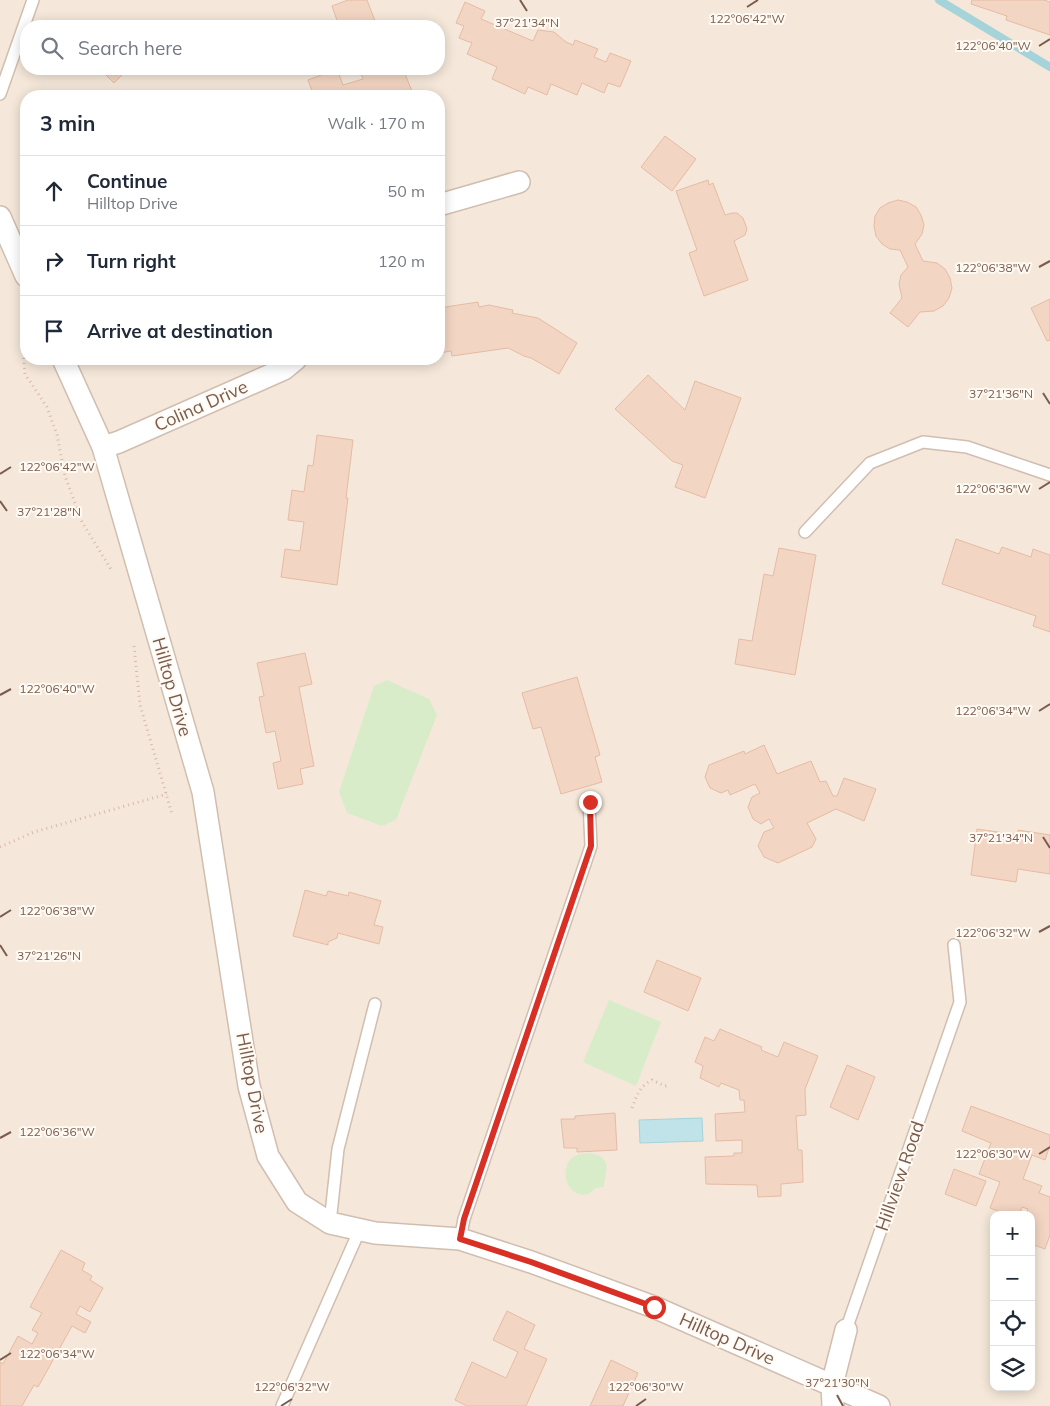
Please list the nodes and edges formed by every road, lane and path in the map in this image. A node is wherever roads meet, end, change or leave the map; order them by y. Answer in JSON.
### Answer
{"nodes":[{"id":1,"x":33,"y":0,"type":"edge"},
{"id":2,"x":26,"y":20,"type":"edge"},
{"id":3,"x":20,"y":37,"type":"edge"},
{"id":4,"x":0,"y":94,"type":"edge"},
{"id":5,"x":519,"y":182,"type":"dead end"},
{"id":6,"x":445,"y":203,"type":"edge"},
{"id":7,"x":0,"y":217,"type":"edge"},
{"id":8,"x":20,"y":262,"type":"edge"},
{"id":9,"x":24,"y":365,"type":"edge"},
{"id":10,"x":66,"y":365,"type":"edge"},
{"id":11,"x":289,"y":365,"type":"edge"},
{"id":12,"x":103,"y":447,"type":"junction"},
{"id":13,"x":1050,"y":475,"type":"edge"},
{"id":14,"x":804,"y":532,"type":"dead end"},
{"id":15,"x":114,"y":576,"type":"dead end"},
{"id":16,"x":134,"y":643,"type":"dead end"},
{"id":17,"x":167,"y":794,"type":"junction"},
{"id":18,"x":590,"y":802,"type":"dead end"},
{"id":19,"x":172,"y":814,"type":"dead end"},
{"id":20,"x":0,"y":847,"type":"edge"},
{"id":21,"x":954,"y":945,"type":"dead end"},
{"id":22,"x":375,"y":1004,"type":"dead end"},
{"id":23,"x":669,"y":1085,"type":"dead end"},
{"id":24,"x":632,"y":1108,"type":"dead end"},
{"id":25,"x":330,"y":1223,"type":"junction"},
{"id":26,"x":360,"y":1229,"type":"junction"},
{"id":27,"x":460,"y":1239,"type":"junction"},
{"id":28,"x":846,"y":1330,"type":"joint"},
{"id":29,"x":832,"y":1385,"type":"junction"},
{"id":30,"x":282,"y":1406,"type":"edge"},
{"id":31,"x":833,"y":1406,"type":"edge"},
{"id":32,"x":879,"y":1406,"type":"edge"}],
"edges":[{"from":1,"to":2,"type":"lane"},
{"from":3,"to":4,"type":"lane"},
{"from":5,"to":6,"type":"street"},
{"from":7,"to":8,"type":"street"},
{"from":9,"to":15,"type":"path"},
{"from":10,"to":12,"type":"street","name":"Hilltop Drive"},
{"from":11,"to":12,"type":"street","name":"Colina Drive"},
{"from":12,"to":25,"type":"street","name":"Hilltop Drive"},
{"from":13,"to":14,"type":"lane"},
{"from":16,"to":17,"type":"path"},
{"from":17,"to":19,"type":"path"},
{"from":17,"to":20,"type":"path"},
{"from":18,"to":27,"type":"lane"},
{"from":21,"to":28,"type":"lane","name":"Hillview Road"},
{"from":22,"to":25,"type":"lane"},
{"from":23,"to":24,"type":"path"},
{"from":25,"to":26,"type":"street","name":"Hilltop Drive"},
{"from":26,"to":27,"type":"street","name":"Hilltop Drive"},
{"from":26,"to":30,"type":"lane"},
{"from":27,"to":29,"type":"street","name":"Hilltop Drive"},
{"from":28,"to":29,"type":"street","name":"Hillview Road"},
{"from":29,"to":31,"type":"street","name":"Hillview Road"},
{"from":29,"to":32,"type":"street","name":"Hilltop Drive"}]}
